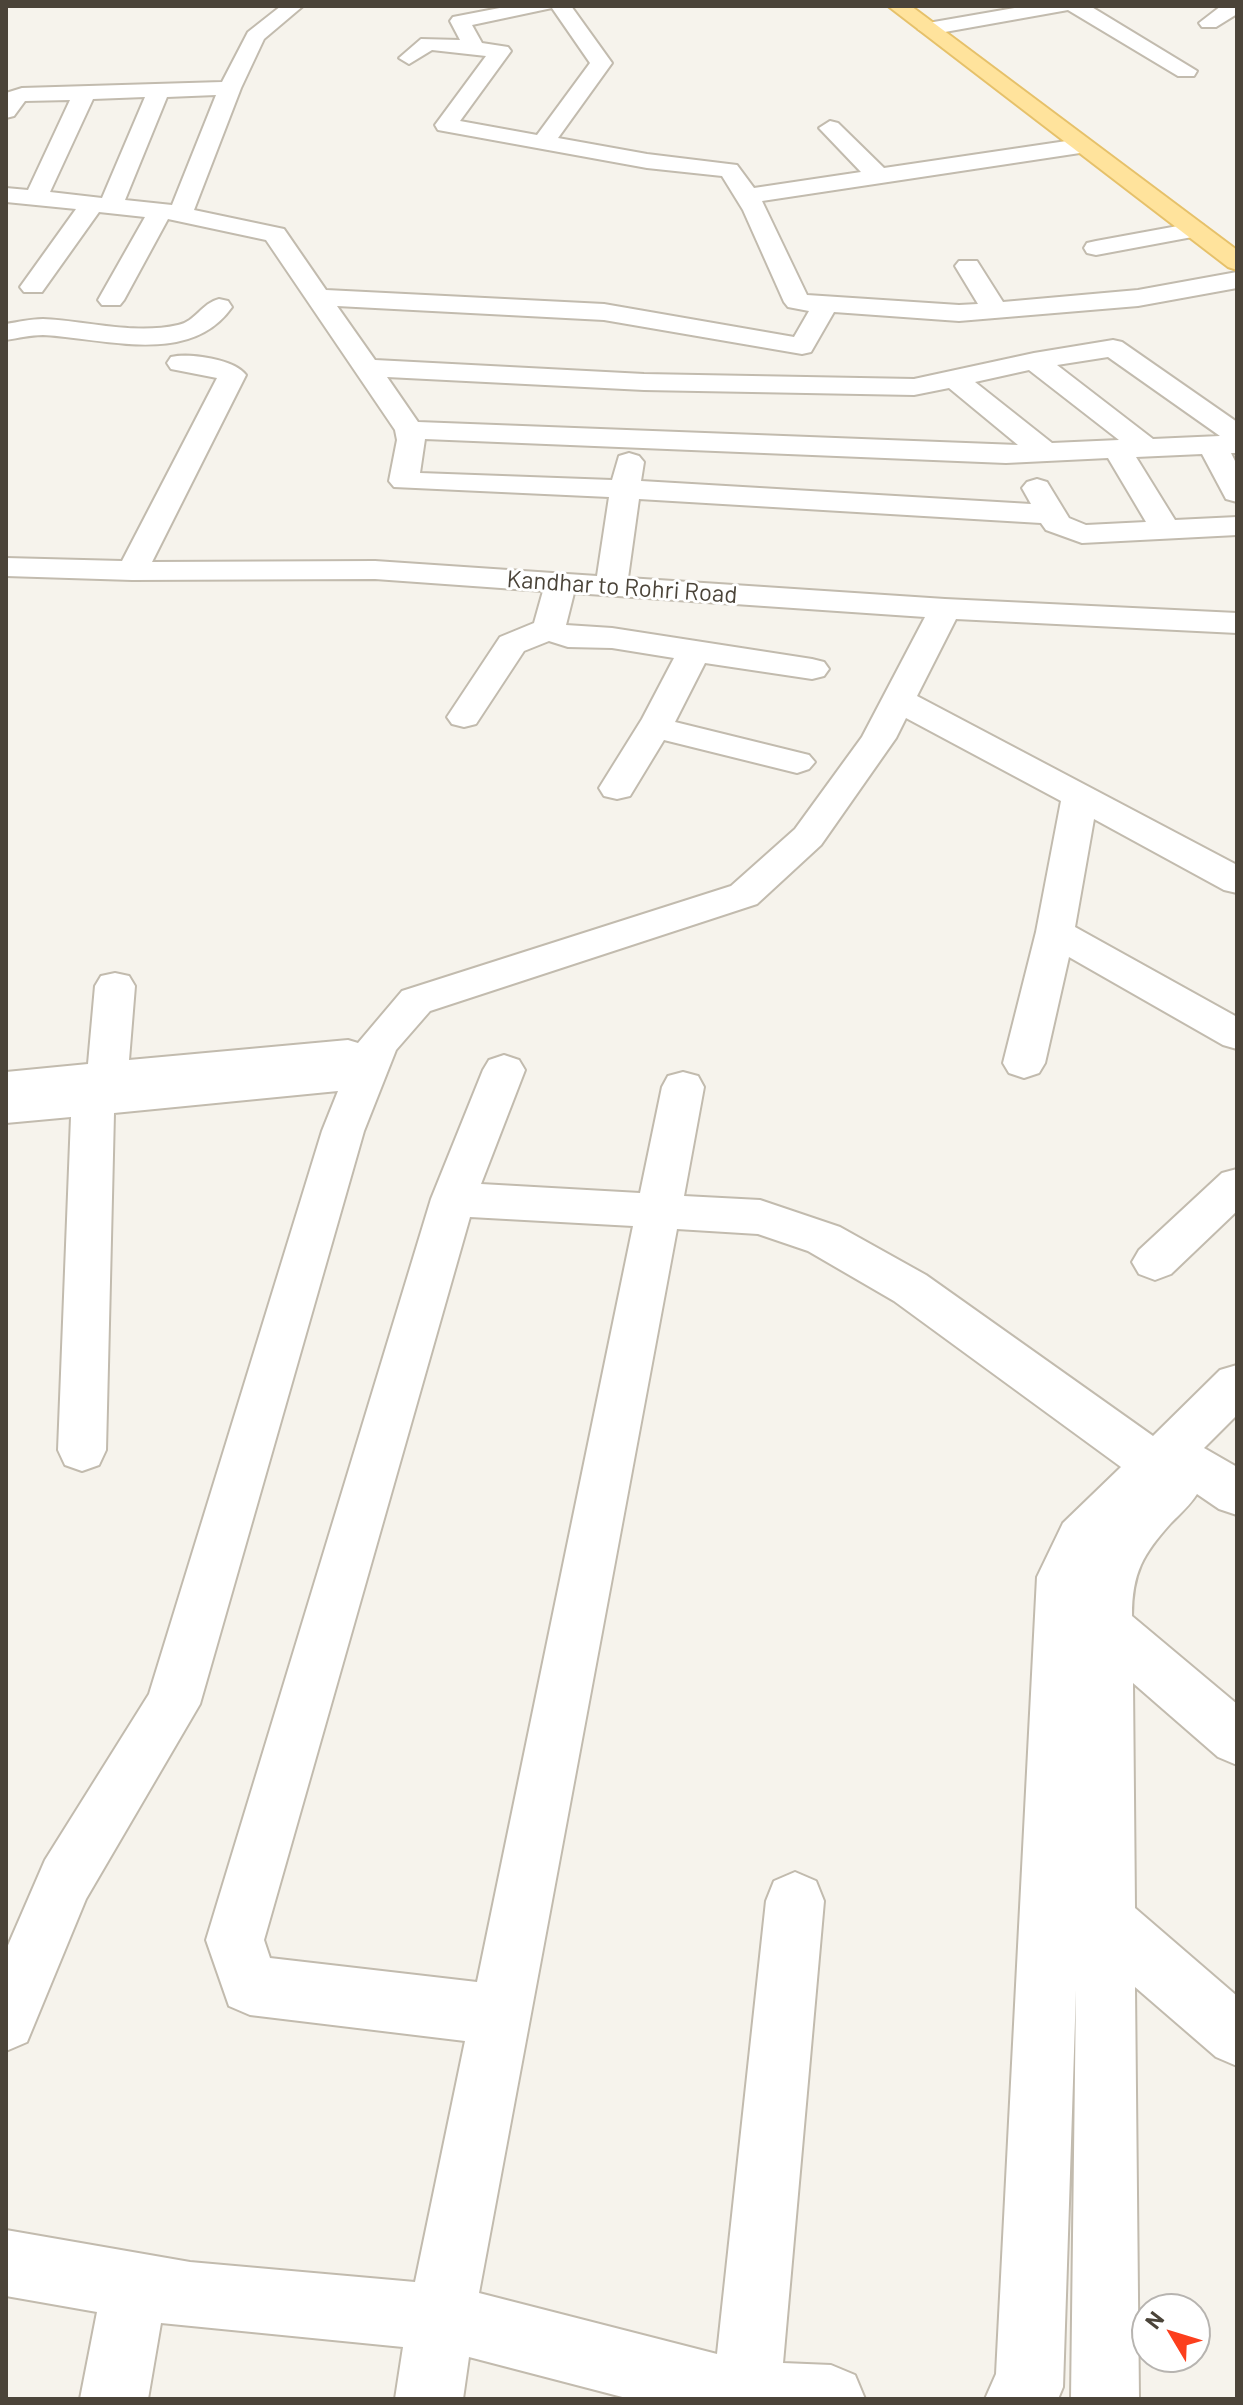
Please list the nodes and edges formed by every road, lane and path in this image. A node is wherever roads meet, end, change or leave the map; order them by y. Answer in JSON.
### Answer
{"nodes":[{"id":1,"x":293,"y":6,"type":"edge"},
{"id":2,"x":544,"y":6,"type":"edge"},
{"id":3,"x":561,"y":6,"type":"edge"},
{"id":4,"x":898,"y":6,"type":"edge"},
{"id":5,"x":1061,"y":6,"type":"edge"},
{"id":6,"x":1076,"y":6,"type":"edge"},
{"id":7,"x":1235,"y":6,"type":"edge"},
{"id":8,"x":1209,"y":23,"type":"dead end"},
{"id":9,"x":928,"y":29,"type":"junction"},
{"id":10,"x":475,"y":49,"type":"junction"},
{"id":11,"x":409,"y":58,"type":"dead end"},
{"id":12,"x":1186,"y":71,"type":"dead end"},
{"id":13,"x":230,"y":88,"type":"junction"},
{"id":14,"x":159,"y":90,"type":"junction"},
{"id":15,"x":85,"y":92,"type":"junction"},
{"id":16,"x":6,"y":111,"type":"edge"},
{"id":17,"x":830,"y":128,"type":"dead end"},
{"id":18,"x":544,"y":141,"type":"junction"},
{"id":19,"x":1080,"y":146,"type":"junction"},
{"id":20,"x":879,"y":177,"type":"junction"},
{"id":21,"x":747,"y":196,"type":"junction"},
{"id":22,"x":17,"y":202,"type":"edge"},
{"id":23,"x":102,"y":204,"type":"junction"},
{"id":24,"x":171,"y":212,"type":"junction"},
{"id":25,"x":1194,"y":230,"type":"junction"},
{"id":26,"x":1096,"y":248,"type":"dead end"},
{"id":27,"x":1237,"y":262,"type":"edge"},
{"id":28,"x":968,"y":266,"type":"dead end"},
{"id":29,"x":1237,"y":280,"type":"edge"},
{"id":30,"x":33,"y":287,"type":"dead end"},
{"id":31,"x":318,"y":297,"type":"junction"},
{"id":32,"x":111,"y":300,"type":"dead end"},
{"id":33,"x":825,"y":305,"type":"junction"},
{"id":34,"x":219,"y":307,"type":"dead end"},
{"id":35,"x":995,"y":310,"type":"junction"},
{"id":36,"x":337,"y":325,"type":"junction"},
{"id":37,"x":369,"y":327,"type":"dead end"},
{"id":38,"x":6,"y":332,"type":"edge"},
{"id":39,"x":654,"y":332,"type":"junction"},
{"id":40,"x":605,"y":339,"type":"dead end"},
{"id":41,"x":1034,"y":361,"type":"junction"},
{"id":42,"x":181,"y":363,"type":"dead end"},
{"id":43,"x":366,"y":368,"type":"junction"},
{"id":44,"x":956,"y":380,"type":"junction"},
{"id":45,"x":644,"y":382,"type":"junction"},
{"id":46,"x":409,"y":430,"type":"junction"},
{"id":47,"x":633,"y":440,"type":"junction"},
{"id":48,"x":1229,"y":441,"type":"edge"},
{"id":49,"x":1147,"y":448,"type":"junction"},
{"id":50,"x":1117,"y":450,"type":"junction"},
{"id":51,"x":1033,"y":453,"type":"junction"},
{"id":52,"x":625,"y":489,"type":"junction"},
{"id":53,"x":1237,"y":493,"type":"edge"},
{"id":54,"x":1049,"y":514,"type":"junction"},
{"id":55,"x":1237,"y":526,"type":"edge"},
{"id":56,"x":1166,"y":530,"type":"junction"},
{"id":57,"x":6,"y":567,"type":"edge"},
{"id":58,"x":132,"y":571,"type":"junction"},
{"id":59,"x":561,"y":583,"type":"junction"},
{"id":60,"x":611,"y":586,"type":"junction"},
{"id":61,"x":945,"y":609,"type":"junction"},
{"id":62,"x":1237,"y":623,"type":"edge"},
{"id":63,"x":549,"y":629,"type":"junction"},
{"id":64,"x":694,"y":651,"type":"junction"},
{"id":65,"x":812,"y":669,"type":"dead end"},
{"id":66,"x":899,"y":700,"type":"junction"},
{"id":67,"x":464,"y":717,"type":"dead end"},
{"id":68,"x":654,"y":727,"type":"junction"},
{"id":69,"x":797,"y":762,"type":"dead end"},
{"id":70,"x":617,"y":788,"type":"dead end"},
{"id":71,"x":1080,"y":796,"type":"junction"},
{"id":72,"x":1237,"y":881,"type":"edge"},
{"id":73,"x":1055,"y":932,"type":"junction"},
{"id":74,"x":115,"y":986,"type":"dead end"},
{"id":75,"x":1237,"y":1035,"type":"edge"},
{"id":76,"x":1024,"y":1063,"type":"dead end"},
{"id":77,"x":504,"y":1070,"type":"dead end"},
{"id":78,"x":6,"y":1087,"type":"edge"},
{"id":79,"x":683,"y":1087,"type":"dead end"},
{"id":80,"x":100,"y":1088,"type":"junction"},
{"id":81,"x":6,"y":1108,"type":"edge"},
{"id":82,"x":1237,"y":1185,"type":"edge"},
{"id":83,"x":453,"y":1199,"type":"junction"},
{"id":84,"x":658,"y":1212,"type":"junction"},
{"id":85,"x":1155,"y":1262,"type":"dead end"},
{"id":86,"x":1237,"y":1384,"type":"edge"},
{"id":87,"x":1237,"y":1425,"type":"edge"},
{"id":88,"x":82,"y":1450,"type":"dead end"},
{"id":89,"x":1196,"y":1475,"type":"edge"},
{"id":90,"x":1106,"y":1626,"type":"junction"},
{"id":91,"x":1237,"y":1739,"type":"edge"},
{"id":92,"x":795,"y":1901,"type":"dead end"},
{"id":93,"x":1106,"y":1922,"type":"junction"},
{"id":94,"x":500,"y":2015,"type":"junction"},
{"id":95,"x":6,"y":2021,"type":"edge"},
{"id":96,"x":1237,"y":2036,"type":"edge"},
{"id":97,"x":6,"y":2263,"type":"edge"},
{"id":98,"x":135,"y":2286,"type":"junction"},
{"id":99,"x":441,"y":2317,"type":"junction"},
{"id":100,"x":746,"y":2397,"type":"edge"},
{"id":101,"x":114,"y":2399,"type":"edge"},
{"id":102,"x":429,"y":2399,"type":"edge"},
{"id":103,"x":831,"y":2399,"type":"edge"},
{"id":104,"x":1019,"y":2399,"type":"edge"},
{"id":105,"x":1105,"y":2399,"type":"edge"}],
"edges":[{"from":1,"to":13,"type":"street"},
{"from":2,"to":10,"type":"street"},
{"from":3,"to":18,"type":"street"},
{"from":4,"to":9,"type":"main road"},
{"from":5,"to":9,"type":"street"},
{"from":6,"to":12,"type":"street"},
{"from":7,"to":8,"type":"street"},
{"from":9,"to":19,"type":"main road"},
{"from":10,"to":11,"type":"street"},
{"from":10,"to":18,"type":"street"},
{"from":13,"to":14,"type":"street"},
{"from":13,"to":24,"type":"street"},
{"from":14,"to":15,"type":"street"},
{"from":14,"to":23,"type":"street"},
{"from":15,"to":16,"type":"street"},
{"from":15,"to":22,"type":"street"},
{"from":17,"to":20,"type":"street"},
{"from":18,"to":21,"type":"street"},
{"from":19,"to":20,"type":"street"},
{"from":19,"to":25,"type":"main road"},
{"from":20,"to":21,"type":"street"},
{"from":21,"to":33,"type":"street"},
{"from":22,"to":23,"type":"street"},
{"from":23,"to":24,"type":"street"},
{"from":23,"to":30,"type":"street"},
{"from":24,"to":31,"type":"street"},
{"from":24,"to":32,"type":"street"},
{"from":25,"to":26,"type":"street"},
{"from":25,"to":27,"type":"main road"},
{"from":28,"to":35,"type":"street"},
{"from":29,"to":35,"type":"street"},
{"from":31,"to":36,"type":"street"},
{"from":31,"to":39,"type":"street"},
{"from":33,"to":35,"type":"street"},
{"from":33,"to":39,"type":"street"},
{"from":34,"to":38,"type":"street"},
{"from":36,"to":37,"type":"street"},
{"from":36,"to":43,"type":"street"},
{"from":39,"to":40,"type":"street"},
{"from":39,"to":45,"type":"street"},
{"from":41,"to":44,"type":"street"},
{"from":41,"to":48,"type":"street"},
{"from":41,"to":49,"type":"street"},
{"from":42,"to":58,"type":"street"},
{"from":43,"to":45,"type":"street"},
{"from":43,"to":46,"type":"street"},
{"from":44,"to":45,"type":"street"},
{"from":44,"to":51,"type":"street"},
{"from":45,"to":47,"type":"street"},
{"from":46,"to":47,"type":"street"},
{"from":46,"to":52,"type":"street"},
{"from":47,"to":51,"type":"street"},
{"from":47,"to":52,"type":"street"},
{"from":48,"to":49,"type":"street"},
{"from":48,"to":53,"type":"street"},
{"from":49,"to":50,"type":"street"},
{"from":50,"to":51,"type":"street"},
{"from":50,"to":56,"type":"street"},
{"from":51,"to":54,"type":"street"},
{"from":52,"to":54,"type":"street"},
{"from":52,"to":60,"type":"street"},
{"from":54,"to":56,"type":"street"},
{"from":55,"to":56,"type":"street"},
{"from":57,"to":58,"type":"street","name":"Kandhar to Rohri Road"},
{"from":58,"to":59,"type":"street","name":"Kandhar to Rohri Road"},
{"from":59,"to":60,"type":"street","name":"Kandhar to Rohri Road"},
{"from":59,"to":63,"type":"street"},
{"from":60,"to":61,"type":"street","name":"Kandhar to Rohri Road"},
{"from":61,"to":62,"type":"street","name":"Kandhar to Rohri Road"},
{"from":61,"to":66,"type":"street"},
{"from":63,"to":64,"type":"street"},
{"from":63,"to":67,"type":"street"},
{"from":64,"to":65,"type":"street"},
{"from":64,"to":68,"type":"street"},
{"from":66,"to":71,"type":"street"},
{"from":66,"to":95,"type":"street"},
{"from":68,"to":69,"type":"street"},
{"from":68,"to":70,"type":"street"},
{"from":71,"to":72,"type":"street"},
{"from":71,"to":73,"type":"street"},
{"from":73,"to":75,"type":"street"},
{"from":73,"to":76,"type":"street"},
{"from":74,"to":80,"type":"street"},
{"from":77,"to":83,"type":"street"},
{"from":78,"to":80,"type":"street"},
{"from":79,"to":84,"type":"street"},
{"from":80,"to":80,"type":"street"},
{"from":80,"to":81,"type":"street"},
{"from":80,"to":88,"type":"street"},
{"from":82,"to":85,"type":"street"},
{"from":83,"to":84,"type":"street"},
{"from":83,"to":94,"type":"street"},
{"from":84,"to":89,"type":"street"},
{"from":84,"to":94,"type":"street"},
{"from":86,"to":89,"type":"street"},
{"from":87,"to":89,"type":"street"},
{"from":89,"to":90,"type":"street"},
{"from":89,"to":104,"type":"street"},
{"from":90,"to":91,"type":"street"},
{"from":90,"to":93,"type":"street"},
{"from":92,"to":100,"type":"street"},
{"from":93,"to":96,"type":"street"},
{"from":93,"to":105,"type":"street"},
{"from":94,"to":99,"type":"street"},
{"from":97,"to":98,"type":"street"},
{"from":98,"to":99,"type":"street"},
{"from":98,"to":101,"type":"street"},
{"from":99,"to":100,"type":"street"},
{"from":99,"to":102,"type":"street"},
{"from":100,"to":103,"type":"street"}]}
